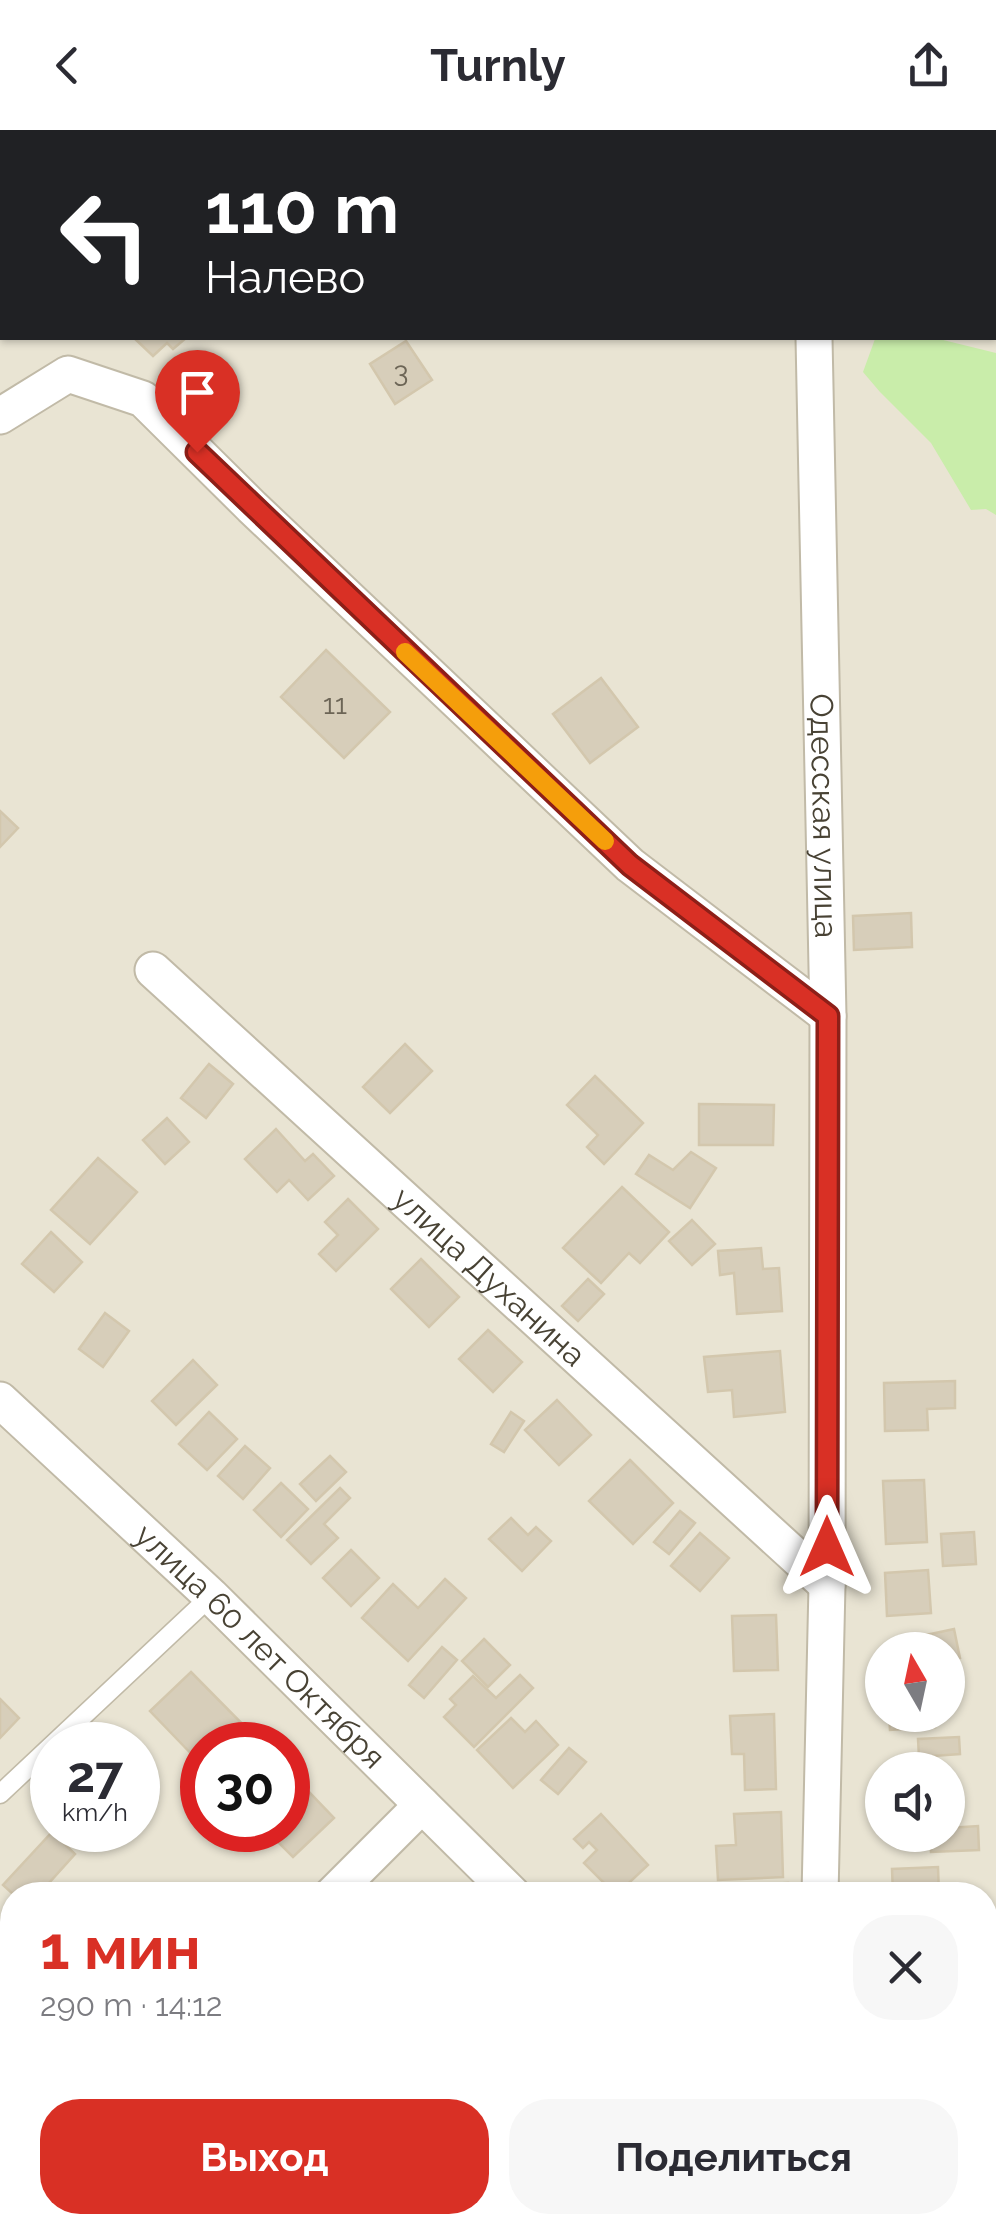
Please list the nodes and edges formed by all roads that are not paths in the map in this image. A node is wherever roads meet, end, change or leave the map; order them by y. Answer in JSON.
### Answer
{"nodes":[{"id":1,"x":814,"y":340,"type":"edge"},
{"id":2,"x":0,"y":416,"type":"edge"},
{"id":3,"x":153,"y":970,"type":"dead end"},
{"id":4,"x":828,"y":1016,"type":"junction"},
{"id":5,"x":0,"y":1400,"type":"edge"},
{"id":6,"x":826,"y":1585,"type":"junction"},
{"id":7,"x":211,"y":1596,"type":"junction"},
{"id":8,"x":0,"y":1794,"type":"edge"},
{"id":9,"x":422,"y":1805,"type":"junction"},
{"id":10,"x":345,"y":1882,"type":"edge"},
{"id":11,"x":500,"y":1882,"type":"edge"},
{"id":12,"x":820,"y":1882,"type":"edge"}],
"edges":[{"from":1,"to":4,"type":"street","name":"Одесская улица"},
{"from":2,"to":4,"type":"street"},
{"from":3,"to":6,"type":"street","name":"улица Духанина"},
{"from":4,"to":6,"type":"street","name":"Одесская улица"},
{"from":5,"to":7,"type":"street","name":"улица 60 лет Октября"},
{"from":6,"to":12,"type":"street","name":"Одесская улица"},
{"from":7,"to":8,"type":"lane"},
{"from":7,"to":9,"type":"street","name":"улица 60 лет Октября"},
{"from":9,"to":10,"type":"street"},
{"from":9,"to":11,"type":"street","name":"улица 60 лет Октября"}]}
